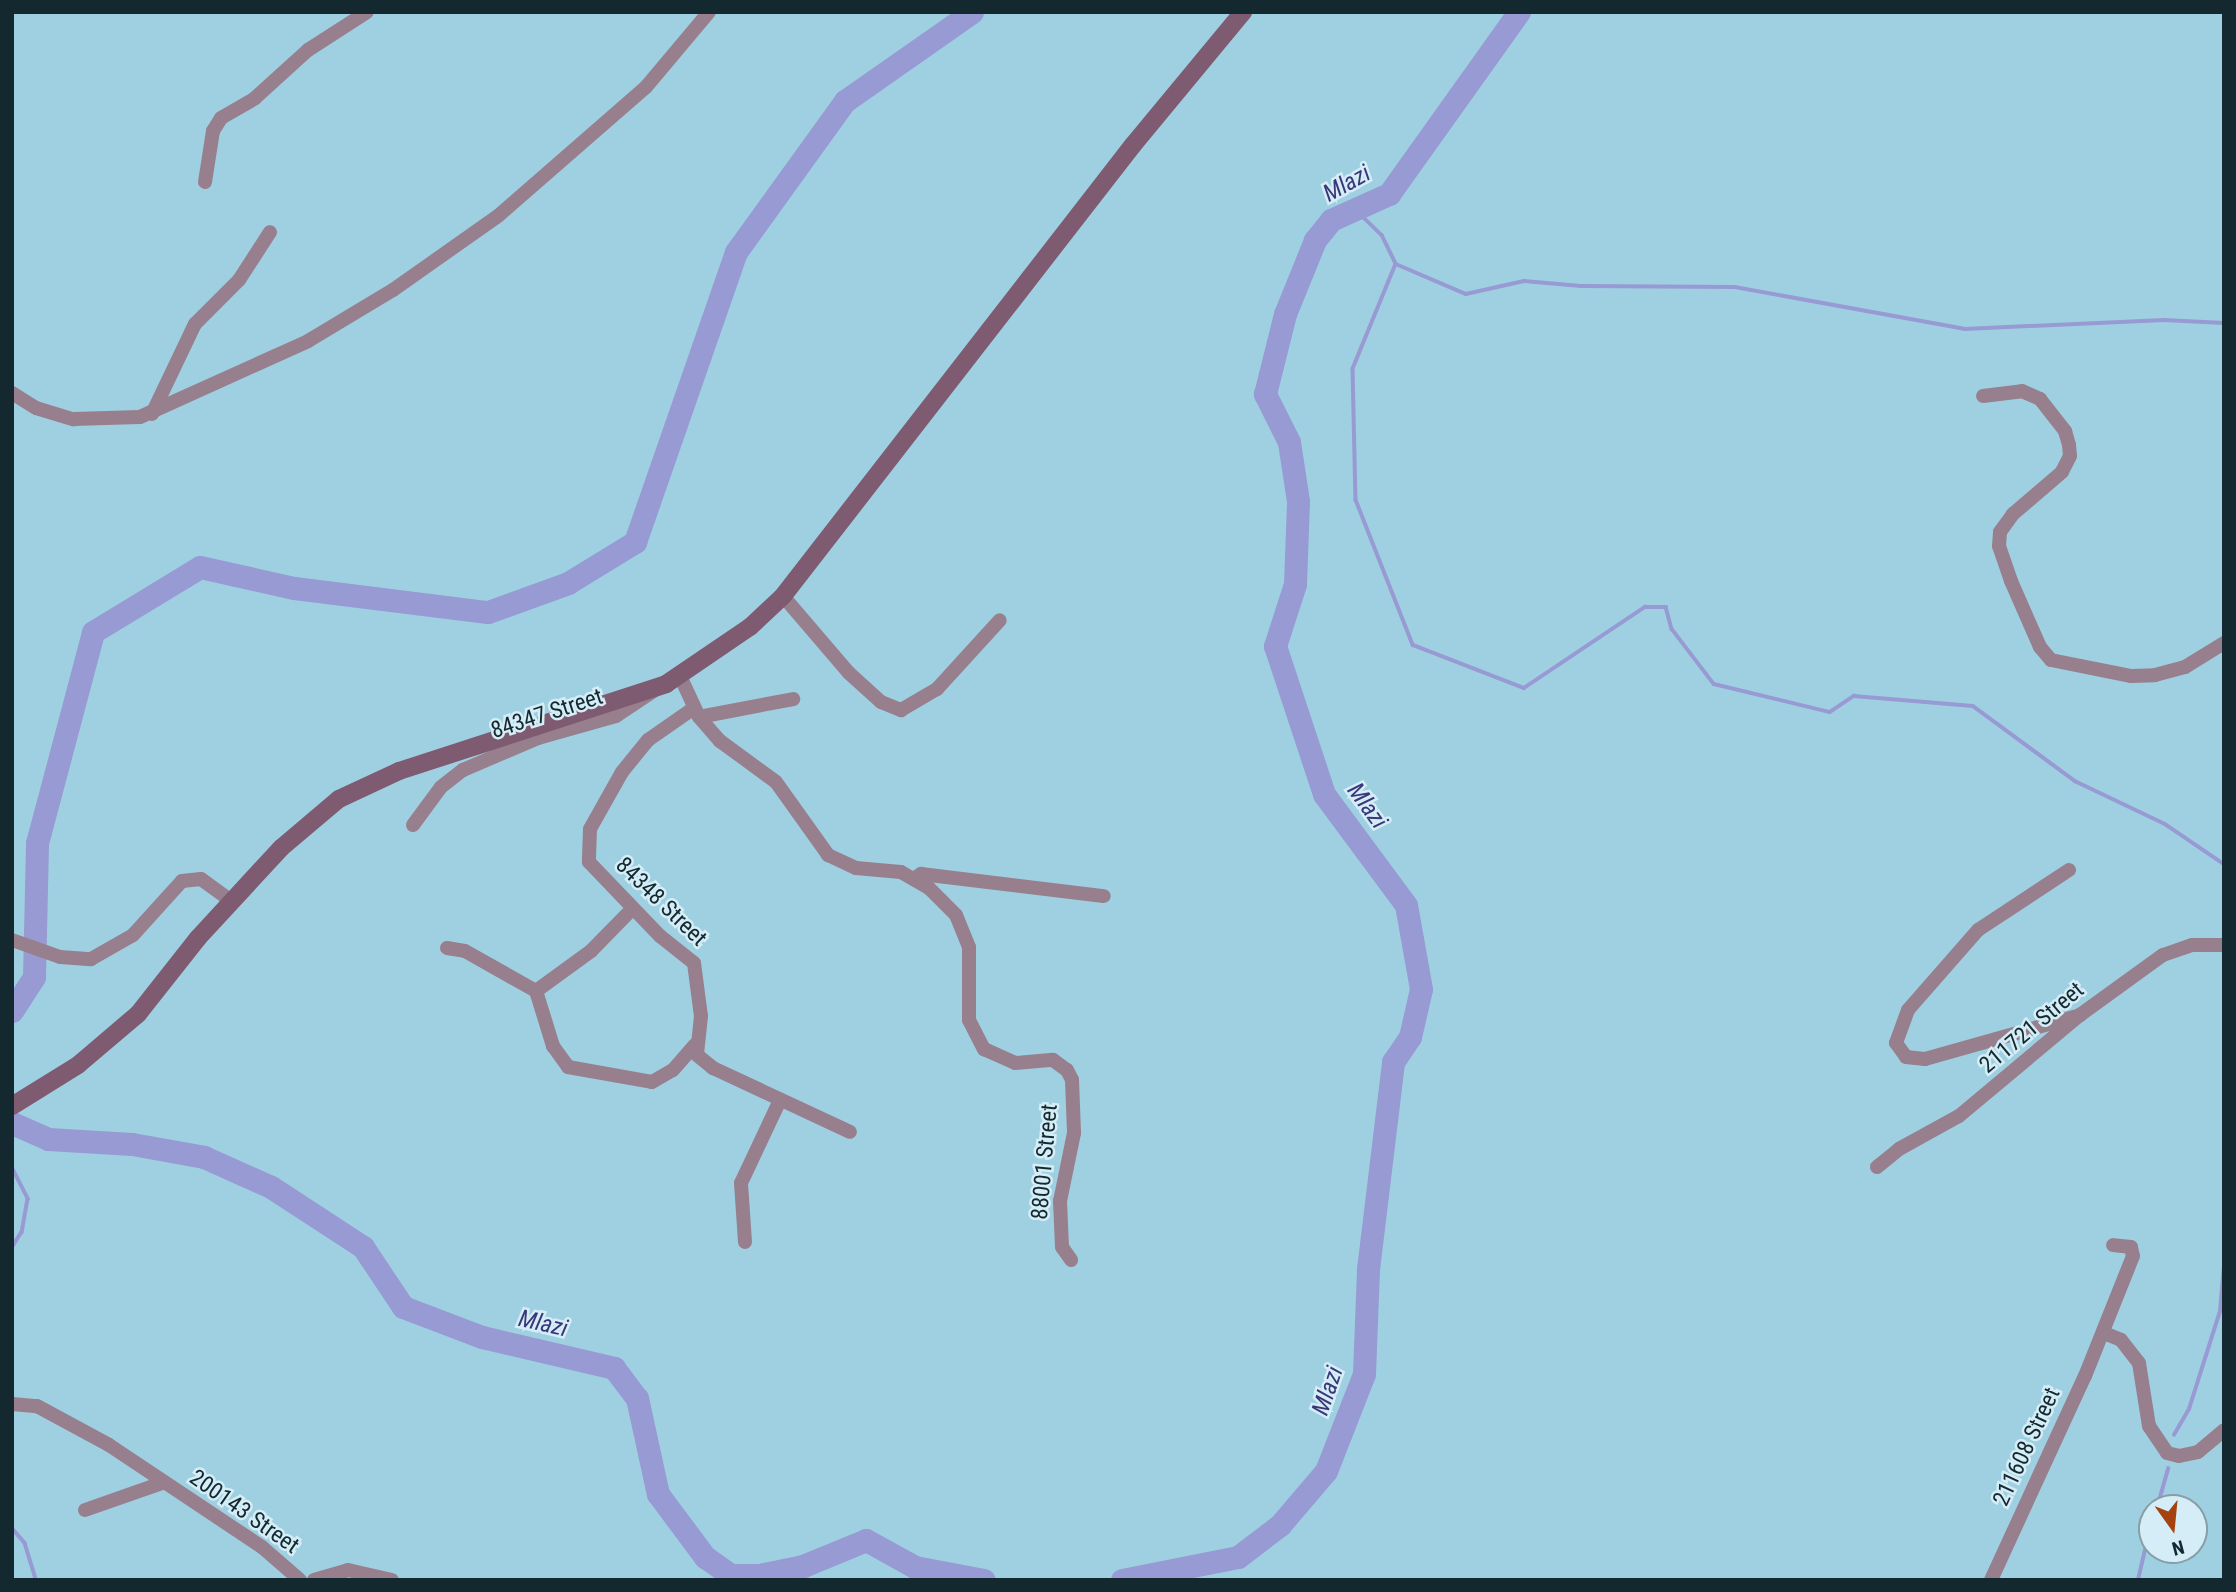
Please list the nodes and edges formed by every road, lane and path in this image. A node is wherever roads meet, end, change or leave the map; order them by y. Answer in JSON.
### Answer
{"nodes":[{"id":1,"x":367,"y":12,"type":"edge"},
{"id":2,"x":709,"y":12,"type":"edge"},
{"id":3,"x":1243,"y":12,"type":"edge"},
{"id":4,"x":205,"y":181,"type":"dead end"},
{"id":5,"x":270,"y":232,"type":"dead end"},
{"id":6,"x":12,"y":393,"type":"edge"},
{"id":7,"x":1983,"y":396,"type":"dead end"},
{"id":8,"x":152,"y":414,"type":"junction"},
{"id":9,"x":783,"y":596,"type":"junction"},
{"id":10,"x":1000,"y":620,"type":"dead end"},
{"id":11,"x":2224,"y":643,"type":"edge"},
{"id":12,"x":673,"y":680,"type":"junction"},
{"id":13,"x":793,"y":699,"type":"dead end"},
{"id":14,"x":694,"y":707,"type":"junction"},
{"id":15,"x":413,"y":825,"type":"dead end"},
{"id":16,"x":2069,"y":870,"type":"dead end"},
{"id":17,"x":914,"y":879,"type":"junction"},
{"id":18,"x":1104,"y":896,"type":"dead end"},
{"id":19,"x":233,"y":902,"type":"junction"},
{"id":20,"x":632,"y":909,"type":"junction"},
{"id":21,"x":12,"y":940,"type":"edge"},
{"id":22,"x":2224,"y":945,"type":"edge"},
{"id":23,"x":447,"y":948,"type":"dead end"},
{"id":24,"x":536,"y":991,"type":"junction"},
{"id":25,"x":2080,"y":1015,"type":"junction"},
{"id":26,"x":695,"y":1045,"type":"junction"},
{"id":27,"x":780,"y":1100,"type":"junction"},
{"id":28,"x":12,"y":1106,"type":"edge"},
{"id":29,"x":850,"y":1132,"type":"dead end"},
{"id":30,"x":1877,"y":1167,"type":"dead end"},
{"id":31,"x":746,"y":1242,"type":"dead end"},
{"id":32,"x":2113,"y":1245,"type":"dead end"},
{"id":33,"x":1071,"y":1260,"type":"dead end"},
{"id":34,"x":2104,"y":1333,"type":"junction"},
{"id":35,"x":12,"y":1404,"type":"edge"},
{"id":36,"x":2224,"y":1430,"type":"edge"},
{"id":37,"x":162,"y":1483,"type":"junction"},
{"id":38,"x":85,"y":1510,"type":"dead end"},
{"id":39,"x":300,"y":1580,"type":"edge"},
{"id":40,"x":314,"y":1580,"type":"edge"},
{"id":41,"x":392,"y":1580,"type":"edge"},
{"id":42,"x":1991,"y":1580,"type":"edge"}],
"edges":[{"from":1,"to":4,"type":"street"},
{"from":2,"to":8,"type":"street"},
{"from":3,"to":9,"type":"street"},
{"from":5,"to":8,"type":"street"},
{"from":6,"to":8,"type":"street"},
{"from":7,"to":11,"type":"street"},
{"from":9,"to":10,"type":"street"},
{"from":9,"to":12,"type":"street"},
{"from":12,"to":14,"type":"street","name":"88001 Street"},
{"from":12,"to":15,"type":"street","name":"84347 Street"},
{"from":12,"to":19,"type":"street"},
{"from":13,"to":14,"type":"street"},
{"from":14,"to":17,"type":"street","name":"88001 Street"},
{"from":14,"to":20,"type":"street","name":"84348 Street"},
{"from":16,"to":25,"type":"street"},
{"from":17,"to":18,"type":"street"},
{"from":17,"to":33,"type":"street","name":"88001 Street"},
{"from":19,"to":21,"type":"street"},
{"from":19,"to":28,"type":"street"},
{"from":20,"to":24,"type":"street"},
{"from":20,"to":26,"type":"street","name":"84348 Street"},
{"from":22,"to":25,"type":"street","name":"211721 Street"},
{"from":23,"to":24,"type":"street"},
{"from":24,"to":26,"type":"street"},
{"from":25,"to":30,"type":"street","name":"211721 Street"},
{"from":26,"to":27,"type":"street"},
{"from":27,"to":29,"type":"street"},
{"from":27,"to":31,"type":"street"},
{"from":32,"to":34,"type":"street","name":"211608 Street"},
{"from":34,"to":36,"type":"street"},
{"from":34,"to":42,"type":"street","name":"211608 Street"},
{"from":35,"to":37,"type":"street","name":"200143 Street"},
{"from":37,"to":38,"type":"street","name":"200143 Street"},
{"from":37,"to":39,"type":"street","name":"200143 Street"},
{"from":40,"to":41,"type":"street"}]}
